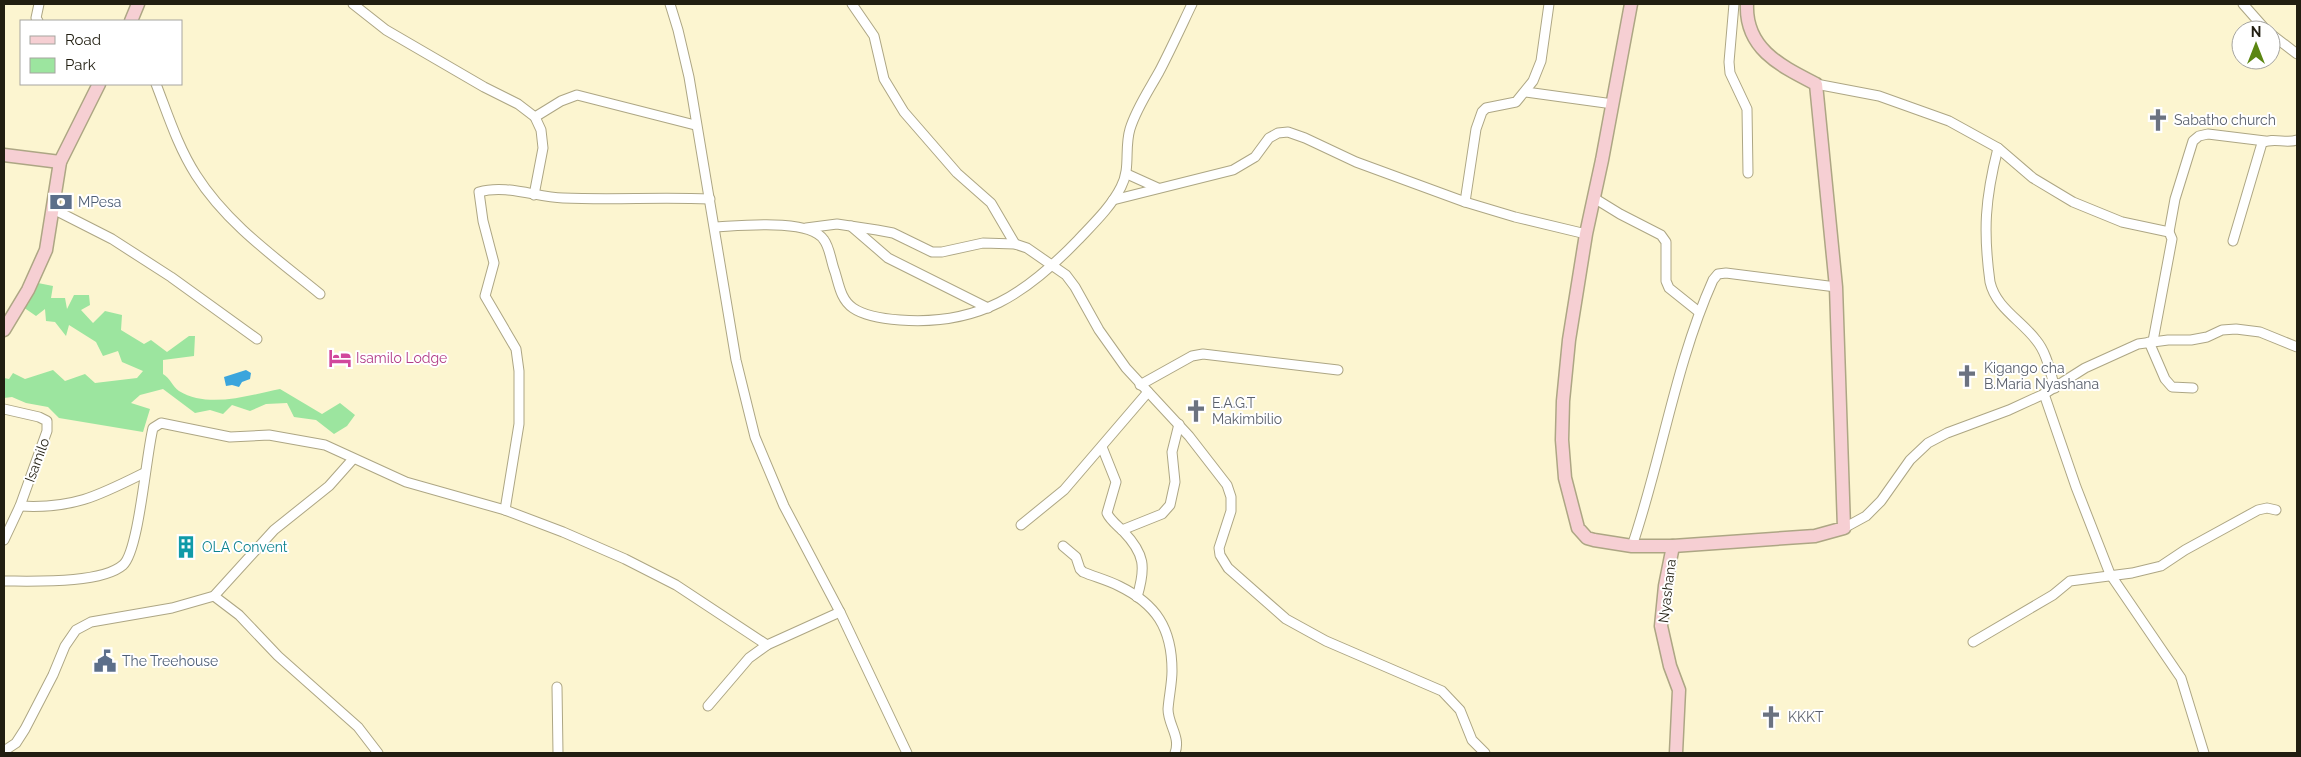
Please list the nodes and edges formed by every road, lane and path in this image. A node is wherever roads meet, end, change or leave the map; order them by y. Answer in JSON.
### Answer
{"nodes":[{"id":1,"x":39,"y":4,"type":"edge"},
{"id":2,"x":138,"y":4,"type":"edge"},
{"id":3,"x":352,"y":4,"type":"edge"},
{"id":4,"x":670,"y":4,"type":"edge"},
{"id":5,"x":852,"y":4,"type":"edge"},
{"id":6,"x":1192,"y":4,"type":"edge"},
{"id":7,"x":1549,"y":4,"type":"edge"},
{"id":8,"x":1630,"y":4,"type":"edge"},
{"id":9,"x":1729,"y":4,"type":"edge"},
{"id":10,"x":1743,"y":4,"type":"edge"},
{"id":11,"x":2243,"y":4,"type":"edge"},
{"id":12,"x":37,"y":20,"type":"edge"},
{"id":13,"x":131,"y":20,"type":"edge"},
{"id":14,"x":2257,"y":20,"type":"edge"},
{"id":15,"x":2281,"y":42,"type":"edge"},
{"id":16,"x":2297,"y":54,"type":"edge"},
{"id":17,"x":1816,"y":84,"type":"junction"},
{"id":18,"x":98,"y":85,"type":"edge"},
{"id":19,"x":156,"y":85,"type":"edge"},
{"id":20,"x":1526,"y":92,"type":"junction"},
{"id":21,"x":1613,"y":104,"type":"junction"},
{"id":22,"x":535,"y":117,"type":"junction"},
{"id":23,"x":695,"y":125,"type":"junction"},
{"id":24,"x":2297,"y":140,"type":"edge"},
{"id":25,"x":2265,"y":141,"type":"junction"},
{"id":26,"x":1998,"y":148,"type":"junction"},
{"id":27,"x":4,"y":155,"type":"edge"},
{"id":28,"x":60,"y":162,"type":"junction"},
{"id":29,"x":1127,"y":174,"type":"junction"},
{"id":30,"x":1748,"y":174,"type":"dead end"},
{"id":31,"x":1158,"y":188,"type":"junction"},
{"id":32,"x":534,"y":195,"type":"junction"},
{"id":33,"x":1594,"y":198,"type":"junction"},
{"id":34,"x":710,"y":199,"type":"junction"},
{"id":35,"x":1113,"y":200,"type":"junction"},
{"id":36,"x":1466,"y":202,"type":"junction"},
{"id":37,"x":53,"y":209,"type":"junction"},
{"id":38,"x":850,"y":226,"type":"junction"},
{"id":39,"x":715,"y":227,"type":"junction"},
{"id":40,"x":806,"y":228,"type":"junction"},
{"id":41,"x":2169,"y":232,"type":"junction"},
{"id":42,"x":1586,"y":234,"type":"junction"},
{"id":43,"x":2233,"y":241,"type":"dead end"},
{"id":44,"x":1015,"y":244,"type":"junction"},
{"id":45,"x":1053,"y":266,"type":"junction"},
{"id":46,"x":1836,"y":287,"type":"junction"},
{"id":47,"x":320,"y":294,"type":"dead end"},
{"id":48,"x":988,"y":308,"type":"junction"},
{"id":49,"x":1699,"y":312,"type":"junction"},
{"id":50,"x":4,"y":330,"type":"edge"},
{"id":51,"x":257,"y":340,"type":"dead end"},
{"id":52,"x":2151,"y":341,"type":"junction"},
{"id":53,"x":2297,"y":347,"type":"edge"},
{"id":54,"x":1338,"y":370,"type":"dead end"},
{"id":55,"x":1140,"y":385,"type":"junction"},
{"id":56,"x":2055,"y":388,"type":"junction"},
{"id":57,"x":2193,"y":388,"type":"dead end"},
{"id":58,"x":1148,"y":392,"type":"junction"},
{"id":59,"x":2044,"y":394,"type":"junction"},
{"id":60,"x":4,"y":409,"type":"edge"},
{"id":61,"x":1179,"y":424,"type":"junction"},
{"id":62,"x":1102,"y":447,"type":"junction"},
{"id":63,"x":353,"y":459,"type":"junction"},
{"id":64,"x":144,"y":473,"type":"junction"},
{"id":65,"x":20,"y":506,"type":"junction"},
{"id":66,"x":505,"y":510,"type":"junction"},
{"id":67,"x":2276,"y":510,"type":"dead end"},
{"id":68,"x":1021,"y":525,"type":"dead end"},
{"id":69,"x":1844,"y":528,"type":"junction"},
{"id":70,"x":1122,"y":530,"type":"junction"},
{"id":71,"x":4,"y":540,"type":"edge"},
{"id":72,"x":1064,"y":546,"type":"dead end"},
{"id":73,"x":1632,"y":546,"type":"junction"},
{"id":74,"x":1673,"y":546,"type":"junction"},
{"id":75,"x":2110,"y":574,"type":"junction"},
{"id":76,"x":4,"y":581,"type":"edge"},
{"id":77,"x":214,"y":596,"type":"junction"},
{"id":78,"x":1137,"y":597,"type":"junction"},
{"id":79,"x":840,"y":612,"type":"junction"},
{"id":80,"x":1973,"y":642,"type":"dead end"},
{"id":81,"x":766,"y":644,"type":"junction"},
{"id":82,"x":557,"y":688,"type":"dead end"},
{"id":83,"x":708,"y":706,"type":"dead end"},
{"id":84,"x":4,"y":751,"type":"edge"},
{"id":85,"x":378,"y":753,"type":"edge"},
{"id":86,"x":558,"y":753,"type":"edge"},
{"id":87,"x":907,"y":753,"type":"edge"},
{"id":88,"x":1175,"y":753,"type":"edge"},
{"id":89,"x":1486,"y":753,"type":"edge"},
{"id":90,"x":1676,"y":753,"type":"edge"},
{"id":91,"x":2204,"y":753,"type":"edge"}],
"edges":[{"from":1,"to":12,"type":"street"},
{"from":2,"to":13,"type":"street"},
{"from":3,"to":22,"type":"street"},
{"from":4,"to":23,"type":"street"},
{"from":5,"to":44,"type":"street"},
{"from":6,"to":29,"type":"street"},
{"from":7,"to":20,"type":"street"},
{"from":8,"to":21,"type":"street"},
{"from":9,"to":10,"type":"street"},
{"from":10,"to":17,"type":"street"},
{"from":10,"to":30,"type":"street"},
{"from":11,"to":14,"type":"street"},
{"from":15,"to":16,"type":"street"},
{"from":17,"to":26,"type":"street"},
{"from":17,"to":46,"type":"street"},
{"from":18,"to":28,"type":"street"},
{"from":19,"to":47,"type":"street"},
{"from":20,"to":21,"type":"street"},
{"from":20,"to":36,"type":"street"},
{"from":21,"to":33,"type":"street"},
{"from":22,"to":23,"type":"street"},
{"from":22,"to":32,"type":"street"},
{"from":23,"to":34,"type":"street"},
{"from":24,"to":25,"type":"street"},
{"from":25,"to":41,"type":"street"},
{"from":25,"to":43,"type":"street"},
{"from":26,"to":41,"type":"street"},
{"from":26,"to":56,"type":"street"},
{"from":27,"to":28,"type":"street"},
{"from":28,"to":37,"type":"street"},
{"from":29,"to":31,"type":"street"},
{"from":29,"to":35,"type":"street"},
{"from":31,"to":35,"type":"street"},
{"from":31,"to":36,"type":"street"},
{"from":32,"to":34,"type":"street"},
{"from":32,"to":66,"type":"street"},
{"from":33,"to":42,"type":"street"},
{"from":33,"to":49,"type":"street"},
{"from":34,"to":39,"type":"street"},
{"from":35,"to":45,"type":"street"},
{"from":36,"to":42,"type":"street"},
{"from":37,"to":50,"type":"street"},
{"from":37,"to":51,"type":"street"},
{"from":38,"to":40,"type":"street"},
{"from":38,"to":44,"type":"street"},
{"from":38,"to":48,"type":"street"},
{"from":39,"to":40,"type":"street"},
{"from":39,"to":79,"type":"street"},
{"from":40,"to":48,"type":"street"},
{"from":41,"to":52,"type":"street"},
{"from":42,"to":73,"type":"street"},
{"from":44,"to":45,"type":"street"},
{"from":45,"to":48,"type":"street"},
{"from":45,"to":55,"type":"street"},
{"from":46,"to":49,"type":"street"},
{"from":46,"to":69,"type":"street"},
{"from":49,"to":73,"type":"street"},
{"from":52,"to":53,"type":"street"},
{"from":52,"to":56,"type":"street"},
{"from":52,"to":57,"type":"street"},
{"from":54,"to":55,"type":"street"},
{"from":55,"to":58,"type":"street"},
{"from":56,"to":59,"type":"street"},
{"from":58,"to":61,"type":"street"},
{"from":58,"to":62,"type":"street"},
{"from":59,"to":69,"type":"street"},
{"from":59,"to":75,"type":"street"},
{"from":60,"to":65,"type":"street","name":"Isamilo"},
{"from":61,"to":70,"type":"street"},
{"from":61,"to":89,"type":"street"},
{"from":62,"to":68,"type":"street"},
{"from":62,"to":70,"type":"street"},
{"from":63,"to":64,"type":"street"},
{"from":63,"to":66,"type":"street"},
{"from":63,"to":77,"type":"street"},
{"from":64,"to":65,"type":"street"},
{"from":64,"to":76,"type":"street"},
{"from":65,"to":71,"type":"street","name":"Isamilo"},
{"from":66,"to":81,"type":"street"},
{"from":67,"to":75,"type":"street"},
{"from":69,"to":74,"type":"street"},
{"from":70,"to":78,"type":"street"},
{"from":72,"to":78,"type":"street"},
{"from":73,"to":74,"type":"street"},
{"from":74,"to":90,"type":"street","name":"Nyashana"},
{"from":75,"to":80,"type":"street"},
{"from":75,"to":91,"type":"street"},
{"from":77,"to":84,"type":"street"},
{"from":77,"to":85,"type":"street"},
{"from":78,"to":88,"type":"street"},
{"from":79,"to":81,"type":"street"},
{"from":79,"to":87,"type":"street"},
{"from":81,"to":83,"type":"street"},
{"from":82,"to":86,"type":"street"}]}
